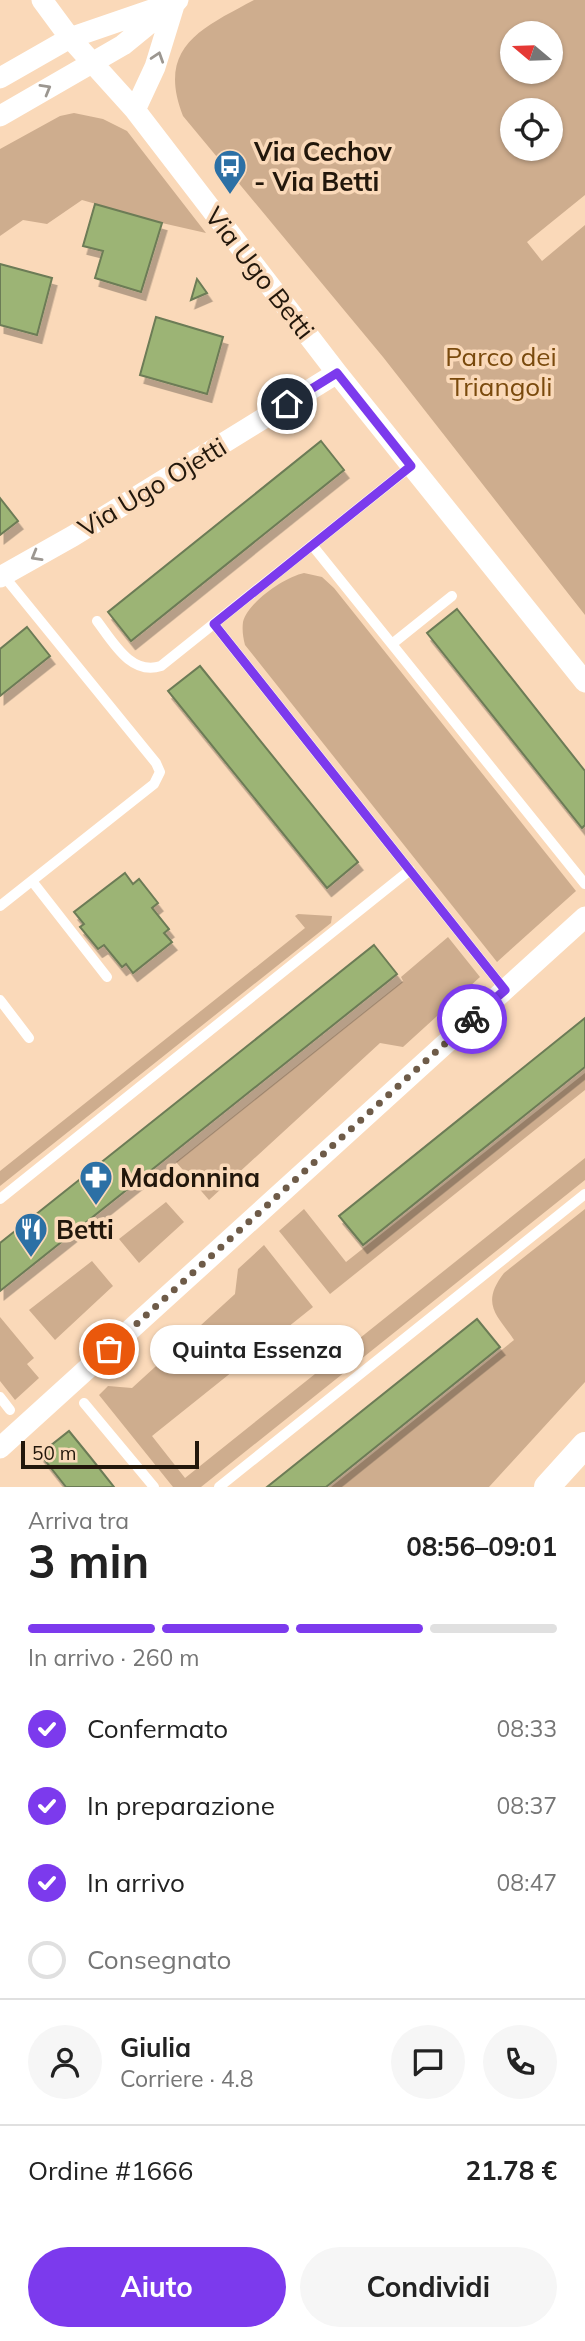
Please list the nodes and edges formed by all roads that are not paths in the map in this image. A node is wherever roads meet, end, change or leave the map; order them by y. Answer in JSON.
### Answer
{"nodes":[{"id":1,"x":42,"y":0,"type":"edge"},
{"id":2,"x":177,"y":1,"type":"edge"},
{"id":3,"x":70,"y":37,"type":"junction"},
{"id":4,"x":92,"y":62,"type":"junction"},
{"id":5,"x":0,"y":78,"type":"edge"},
{"id":6,"x":135,"y":110,"type":"junction"},
{"id":7,"x":0,"y":116,"type":"edge"},
{"id":8,"x":337,"y":373,"type":"junction"},
{"id":9,"x":411,"y":466,"type":"junction"},
{"id":10,"x":312,"y":545,"type":"junction"},
{"id":11,"x":1,"y":576,"type":"edge"},
{"id":12,"x":452,"y":596,"type":"dead end"},
{"id":13,"x":97,"y":621,"type":"dead end"},
{"id":14,"x":214,"y":624,"type":"junction"},
{"id":15,"x":391,"y":644,"type":"junction"},
{"id":16,"x":585,"y":682,"type":"edge"},
{"id":17,"x":410,"y":870,"type":"junction"},
{"id":18,"x":32,"y":881,"type":"junction"},
{"id":19,"x":585,"y":884,"type":"edge"},
{"id":20,"x":0,"y":906,"type":"edge"},
{"id":21,"x":585,"y":917,"type":"edge"},
{"id":22,"x":107,"y":977,"type":"dead end"},
{"id":23,"x":505,"y":990,"type":"junction"},
{"id":24,"x":0,"y":1000,"type":"edge"},
{"id":25,"x":29,"y":1038,"type":"dead end"},
{"id":26,"x":585,"y":1194,"type":"edge"},
{"id":27,"x":0,"y":1199,"type":"edge"},
{"id":28,"x":0,"y":1397,"type":"edge"},
{"id":29,"x":84,"y":1403,"type":"dead end"},
{"id":30,"x":10,"y":1409,"type":"dead end"},
{"id":31,"x":585,"y":1445,"type":"edge"},
{"id":32,"x":0,"y":1448,"type":"edge"},
{"id":33,"x":154,"y":1487,"type":"edge"},
{"id":34,"x":219,"y":1487,"type":"edge"},
{"id":35,"x":547,"y":1487,"type":"edge"}],
"edges":[{"from":1,"to":3,"type":"street","name":"Via Ugo Betti"},
{"from":2,"to":3,"type":"street"},
{"from":2,"to":4,"type":"street"},
{"from":6,"to":2,"type":"street","one_way":true},
{"from":3,"to":4,"type":"street","name":"Via Ugo Betti"},
{"from":3,"to":5,"type":"street"},
{"from":4,"to":6,"type":"street","name":"Via Ugo Betti"},
{"from":7,"to":4,"type":"street","one_way":true},
{"from":6,"to":8,"type":"street","name":"Via Ugo Betti"},
{"from":8,"to":9,"type":"street","name":"Via Ugo Betti"},
{"from":8,"to":11,"type":"street","name":"Via Ugo Ojetti","one_way":true},
{"from":9,"to":10,"type":"lane"},
{"from":9,"to":16,"type":"street","name":"Via Ugo Betti"},
{"from":10,"to":14,"type":"lane"},
{"from":10,"to":15,"type":"lane"},
{"from":11,"to":18,"type":"lane"},
{"from":12,"to":15,"type":"lane"},
{"from":13,"to":14,"type":"lane"},
{"from":14,"to":17,"type":"lane"},
{"from":15,"to":19,"type":"lane"},
{"from":17,"to":23,"type":"lane"},
{"from":17,"to":27,"type":"lane"},
{"from":18,"to":20,"type":"lane"},
{"from":18,"to":22,"type":"lane"},
{"from":21,"to":23,"type":"street"},
{"from":23,"to":32,"type":"street"},
{"from":24,"to":25,"type":"lane"},
{"from":26,"to":34,"type":"lane"},
{"from":28,"to":30,"type":"lane"},
{"from":29,"to":33,"type":"lane"},
{"from":31,"to":35,"type":"street"}]}
